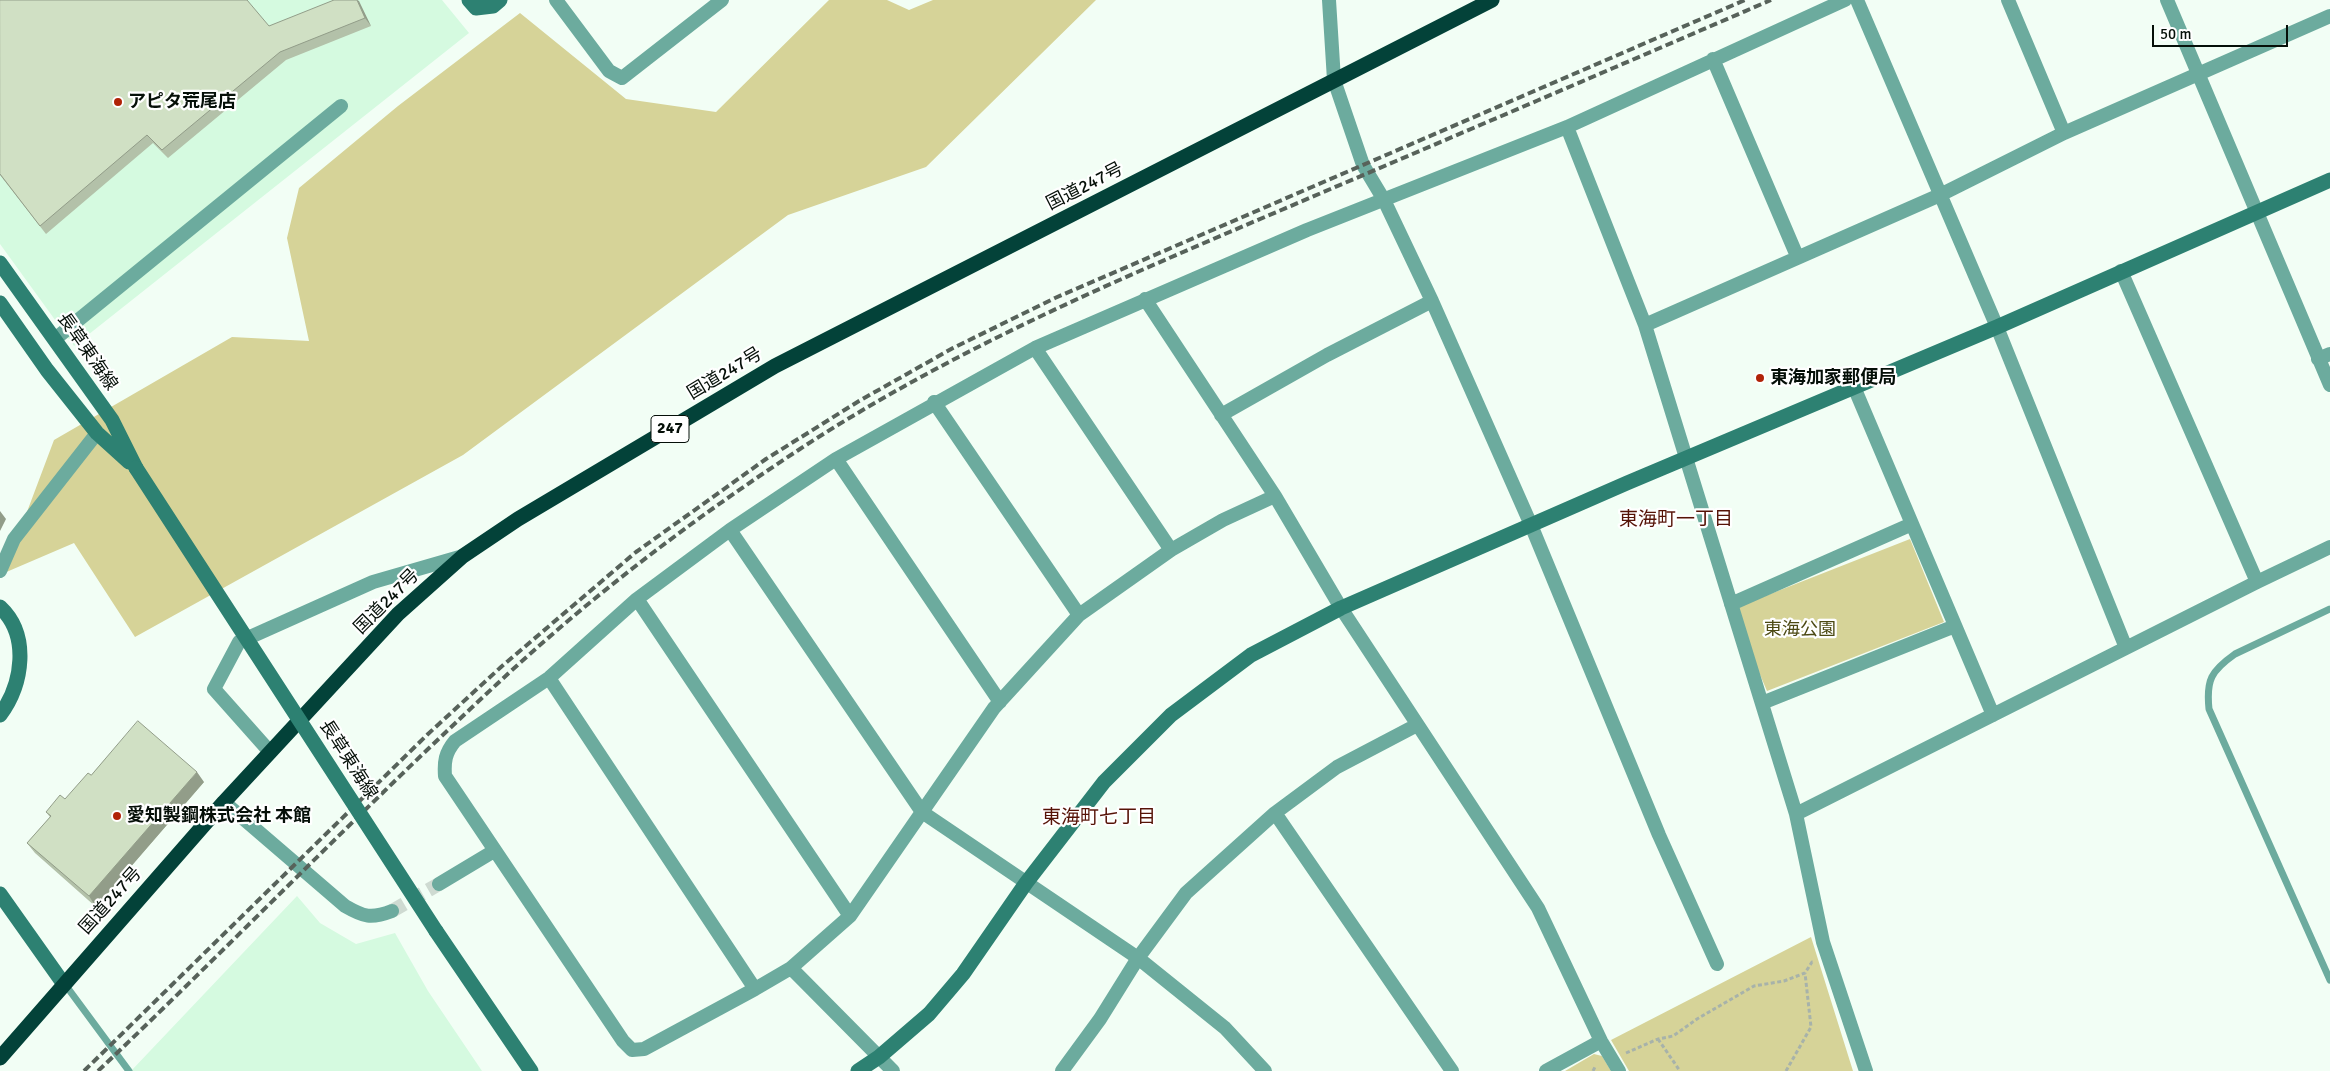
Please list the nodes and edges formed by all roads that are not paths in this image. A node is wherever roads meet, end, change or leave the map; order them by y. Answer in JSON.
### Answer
{"nodes":[{"id":1,"x":469,"y":0,"type":"edge"},
{"id":2,"x":500,"y":0,"type":"edge"},
{"id":3,"x":556,"y":0,"type":"edge"},
{"id":4,"x":722,"y":0,"type":"edge"},
{"id":5,"x":1329,"y":0,"type":"edge"},
{"id":6,"x":1492,"y":0,"type":"edge"},
{"id":7,"x":1844,"y":0,"type":"edge"},
{"id":8,"x":1857,"y":0,"type":"edge"},
{"id":9,"x":2008,"y":0,"type":"edge"},
{"id":10,"x":2167,"y":0,"type":"edge"},
{"id":11,"x":2330,"y":16,"type":"edge"},
{"id":12,"x":1713,"y":58,"type":"junction"},
{"id":13,"x":2198,"y":74,"type":"junction"},
{"id":14,"x":1334,"y":80,"type":"junction"},
{"id":15,"x":341,"y":106,"type":"dead end"},
{"id":16,"x":1567,"y":127,"type":"junction"},
{"id":17,"x":2064,"y":133,"type":"junction"},
{"id":18,"x":2330,"y":180,"type":"edge"},
{"id":19,"x":1940,"y":195,"type":"junction"},
{"id":20,"x":1384,"y":200,"type":"junction"},
{"id":21,"x":2256,"y":212,"type":"junction"},
{"id":22,"x":1797,"y":256,"type":"junction"},
{"id":23,"x":0,"y":263,"type":"edge"},
{"id":24,"x":2121,"y":271,"type":"junction"},
{"id":25,"x":1145,"y":299,"type":"junction"},
{"id":26,"x":1432,"y":301,"type":"junction"},
{"id":27,"x":0,"y":303,"type":"edge"},
{"id":28,"x":1645,"y":325,"type":"junction"},
{"id":29,"x":1997,"y":327,"type":"junction"},
{"id":30,"x":55,"y":339,"type":"junction"},
{"id":31,"x":1035,"y":348,"type":"junction"},
{"id":32,"x":2324,"y":357,"type":"edge"},
{"id":33,"x":2330,"y":385,"type":"edge"},
{"id":34,"x":1854,"y":387,"type":"junction"},
{"id":35,"x":934,"y":402,"type":"junction"},
{"id":36,"x":1221,"y":415,"type":"junction"},
{"id":37,"x":97,"y":433,"type":"junction"},
{"id":38,"x":1687,"y":458,"type":"junction"},
{"id":39,"x":836,"y":459,"type":"junction"},
{"id":40,"x":136,"y":468,"type":"junction"},
{"id":41,"x":1275,"y":496,"type":"junction"},
{"id":42,"x":1912,"y":524,"type":"junction"},
{"id":43,"x":1531,"y":525,"type":"junction"},
{"id":44,"x":730,"y":530,"type":"junction"},
{"id":45,"x":2330,"y":547,"type":"edge"},
{"id":46,"x":1171,"y":550,"type":"junction"},
{"id":47,"x":463,"y":556,"type":"junction"},
{"id":48,"x":0,"y":571,"type":"edge"},
{"id":49,"x":2257,"y":582,"type":"junction"},
{"id":50,"x":637,"y":599,"type":"junction"},
{"id":51,"x":1731,"y":604,"type":"junction"},
{"id":52,"x":0,"y":607,"type":"edge"},
{"id":53,"x":1341,"y":608,"type":"junction"},
{"id":54,"x":2330,"y":609,"type":"edge"},
{"id":55,"x":1078,"y":615,"type":"junction"},
{"id":56,"x":1955,"y":626,"type":"junction"},
{"id":57,"x":2126,"y":648,"type":"junction"},
{"id":58,"x":549,"y":678,"type":"junction"},
{"id":59,"x":1000,"y":702,"type":"junction"},
{"id":60,"x":1762,"y":703,"type":"junction"},
{"id":61,"x":0,"y":715,"type":"edge"},
{"id":62,"x":1993,"y":715,"type":"junction"},
{"id":63,"x":1417,"y":725,"type":"junction"},
{"id":64,"x":270,"y":752,"type":"junction"},
{"id":65,"x":224,"y":802,"type":"junction"},
{"id":66,"x":922,"y":812,"type":"junction"},
{"id":67,"x":1275,"y":813,"type":"junction"},
{"id":68,"x":1796,"y":814,"type":"junction"},
{"id":69,"x":494,"y":851,"type":"junction"},
{"id":70,"x":1026,"y":882,"type":"junction"},
{"id":71,"x":439,"y":884,"type":"tunnel mouth"},
{"id":72,"x":1,"y":896,"type":"edge"},
{"id":73,"x":392,"y":911,"type":"tunnel mouth"},
{"id":74,"x":850,"y":916,"type":"junction"},
{"id":75,"x":1138,"y":958,"type":"junction"},
{"id":76,"x":1717,"y":964,"type":"dead end"},
{"id":77,"x":791,"y":968,"type":"junction"},
{"id":78,"x":2330,"y":980,"type":"edge"},
{"id":79,"x":63,"y":983,"type":"junction"},
{"id":80,"x":755,"y":990,"type":"junction"},
{"id":81,"x":1601,"y":1041,"type":"junction"},
{"id":82,"x":879,"y":1057,"type":"junction"},
{"id":83,"x":0,"y":1058,"type":"edge"},
{"id":84,"x":1615,"y":1065,"type":"edge"},
{"id":85,"x":1067,"y":1069,"type":"edge"},
{"id":86,"x":130,"y":1071,"type":"edge"},
{"id":87,"x":531,"y":1071,"type":"edge"},
{"id":88,"x":858,"y":1071,"type":"edge"},
{"id":89,"x":893,"y":1071,"type":"edge"},
{"id":90,"x":1265,"y":1071,"type":"edge"},
{"id":91,"x":1452,"y":1071,"type":"edge"},
{"id":92,"x":1546,"y":1071,"type":"edge"},
{"id":93,"x":1866,"y":1071,"type":"edge"}],
"edges":[{"from":1,"to":2,"type":"street"},
{"from":3,"to":4,"type":"street"},
{"from":5,"to":14,"type":"street"},
{"from":6,"to":14,"type":"highway","name":"国道247号","number":"247"},
{"from":7,"to":12,"type":"street"},
{"from":8,"to":19,"type":"street"},
{"from":9,"to":17,"type":"street"},
{"from":10,"to":13,"type":"street"},
{"from":11,"to":13,"type":"street"},
{"from":12,"to":16,"type":"street"},
{"from":12,"to":22,"type":"street"},
{"from":13,"to":17,"type":"street"},
{"from":13,"to":21,"type":"street"},
{"from":14,"to":20,"type":"street"},
{"from":14,"to":47,"type":"highway","name":"国道247号","number":"247"},
{"from":15,"to":30,"type":"street"},
{"from":16,"to":20,"type":"street"},
{"from":16,"to":28,"type":"street"},
{"from":17,"to":19,"type":"street"},
{"from":18,"to":21,"type":"street"},
{"from":19,"to":22,"type":"street"},
{"from":19,"to":29,"type":"street"},
{"from":20,"to":25,"type":"street"},
{"from":20,"to":26,"type":"street"},
{"from":21,"to":24,"type":"street"},
{"from":21,"to":32,"type":"street"},
{"from":22,"to":28,"type":"street"},
{"from":23,"to":30,"type":"street","name":"長草東海線"},
{"from":24,"to":29,"type":"street"},
{"from":24,"to":49,"type":"street"},
{"from":25,"to":31,"type":"street"},
{"from":25,"to":36,"type":"street"},
{"from":26,"to":36,"type":"street"},
{"from":26,"to":43,"type":"street"},
{"from":27,"to":37,"type":"street","name":"長草東海線"},
{"from":28,"to":38,"type":"street"},
{"from":29,"to":34,"type":"street"},
{"from":29,"to":57,"type":"street"},
{"from":30,"to":40,"type":"street","name":"長草東海線"},
{"from":31,"to":35,"type":"street"},
{"from":31,"to":46,"type":"street"},
{"from":32,"to":33,"type":"street"},
{"from":34,"to":38,"type":"street"},
{"from":34,"to":42,"type":"street"},
{"from":35,"to":39,"type":"street"},
{"from":35,"to":55,"type":"street"},
{"from":36,"to":41,"type":"street"},
{"from":37,"to":40,"type":"street","name":"長草東海線"},
{"from":37,"to":48,"type":"street"},
{"from":38,"to":43,"type":"street"},
{"from":38,"to":51,"type":"street"},
{"from":39,"to":44,"type":"street"},
{"from":39,"to":59,"type":"street"},
{"from":40,"to":87,"type":"street","name":"長草東海線","bridge":true},
{"from":41,"to":46,"type":"street"},
{"from":41,"to":53,"type":"street"},
{"from":42,"to":51,"type":"street"},
{"from":42,"to":56,"type":"street"},
{"from":43,"to":53,"type":"street"},
{"from":43,"to":76,"type":"street"},
{"from":44,"to":50,"type":"street"},
{"from":44,"to":66,"type":"street"},
{"from":45,"to":49,"type":"street"},
{"from":46,"to":55,"type":"street"},
{"from":47,"to":64,"type":"highway","name":"国道247号","number":"247"},
{"from":47,"to":64,"type":"street"},
{"from":49,"to":57,"type":"street"},
{"from":50,"to":58,"type":"street"},
{"from":50,"to":74,"type":"street"},
{"from":51,"to":60,"type":"street"},
{"from":52,"to":61,"type":"street"},
{"from":53,"to":63,"type":"street"},
{"from":53,"to":70,"type":"street"},
{"from":54,"to":78,"type":"lane"},
{"from":55,"to":59,"type":"street"},
{"from":56,"to":60,"type":"street"},
{"from":56,"to":62,"type":"street"},
{"from":57,"to":62,"type":"street"},
{"from":58,"to":69,"type":"street"},
{"from":58,"to":80,"type":"street"},
{"from":59,"to":66,"type":"street"},
{"from":60,"to":68,"type":"street"},
{"from":62,"to":68,"type":"street"},
{"from":63,"to":67,"type":"street"},
{"from":63,"to":81,"type":"street"},
{"from":64,"to":65,"type":"highway","name":"国道247号","number":"247"},
{"from":65,"to":73,"type":"street"},
{"from":65,"to":79,"type":"highway","name":"国道247号","number":"247"},
{"from":66,"to":70,"type":"street"},
{"from":66,"to":74,"type":"street"},
{"from":67,"to":75,"type":"street"},
{"from":67,"to":91,"type":"street"},
{"from":68,"to":93,"type":"street"},
{"from":69,"to":71,"type":"street"},
{"from":69,"to":80,"type":"street"},
{"from":70,"to":75,"type":"street"},
{"from":70,"to":82,"type":"street"},
{"from":72,"to":79,"type":"street"},
{"from":74,"to":77,"type":"street"},
{"from":75,"to":85,"type":"street"},
{"from":75,"to":90,"type":"street"},
{"from":77,"to":80,"type":"street"},
{"from":77,"to":82,"type":"street"},
{"from":79,"to":83,"type":"highway","name":"国道247号","number":"247"},
{"from":79,"to":86,"type":"lane"},
{"from":81,"to":84,"type":"street"},
{"from":81,"to":92,"type":"street"},
{"from":82,"to":88,"type":"street"},
{"from":82,"to":89,"type":"street"}]}
